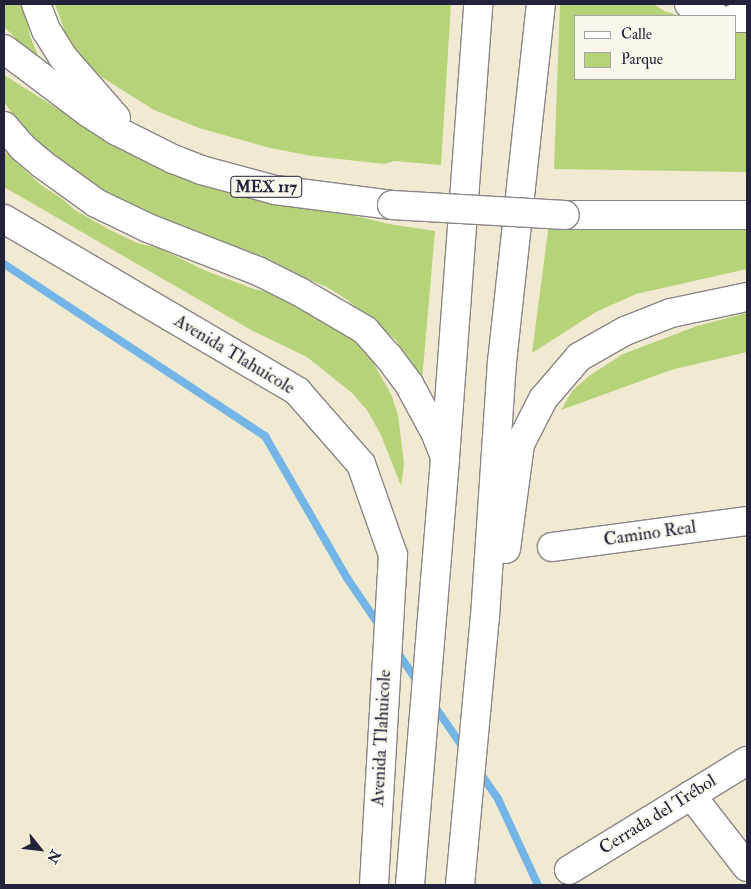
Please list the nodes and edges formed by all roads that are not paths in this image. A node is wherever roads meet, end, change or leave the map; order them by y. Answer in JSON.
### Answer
{"nodes":[{"id":1,"x":36,"y":4,"type":"edge"},
{"id":2,"x":478,"y":4,"type":"edge"},
{"id":3,"x":541,"y":4,"type":"edge"},
{"id":4,"x":689,"y":4,"type":"edge"},
{"id":5,"x":713,"y":15,"type":"edge"},
{"id":6,"x":4,"y":49,"type":"edge"},
{"id":7,"x":4,"y":126,"type":"edge"},
{"id":8,"x":146,"y":147,"type":"junction"},
{"id":9,"x":747,"y":215,"type":"edge"},
{"id":10,"x":4,"y":219,"type":"edge"},
{"id":11,"x":747,"y":297,"type":"edge"},
{"id":12,"x":445,"y":458,"type":"junction"},
{"id":13,"x":747,"y":521,"type":"edge"},
{"id":14,"x":552,"y":547,"type":"dead end"},
{"id":15,"x":485,"y":617,"type":"junction"},
{"id":16,"x":747,"y":761,"type":"edge"},
{"id":17,"x":691,"y":795,"type":"junction"},
{"id":18,"x":747,"y":867,"type":"edge"},
{"id":19,"x":570,"y":870,"type":"dead end"},
{"id":20,"x":374,"y":885,"type":"edge"},
{"id":21,"x":410,"y":885,"type":"edge"},
{"id":22,"x":460,"y":885,"type":"edge"}],
"edges":[{"from":1,"to":8,"type":"main road","number":"MEX 117"},
{"from":2,"to":12,"type":"main road"},
{"from":3,"to":15,"type":"main road"},
{"from":4,"to":5,"type":"main road"},
{"from":6,"to":8,"type":"main road","number":"MEX 117"},
{"from":7,"to":12,"type":"main road"},
{"from":8,"to":9,"type":"main road","number":"MEX 117","bridge":true},
{"from":10,"to":20,"type":"main road","name":"Avenida Tlahuicole"},
{"from":11,"to":15,"type":"main road"},
{"from":12,"to":21,"type":"main road"},
{"from":13,"to":14,"type":"main road","name":"Camino Real"},
{"from":15,"to":22,"type":"main road"},
{"from":16,"to":17,"type":"main road","name":"Cerrada del Trébol"},
{"from":17,"to":18,"type":"main road"},
{"from":17,"to":19,"type":"main road","name":"Cerrada del Trébol"}]}
